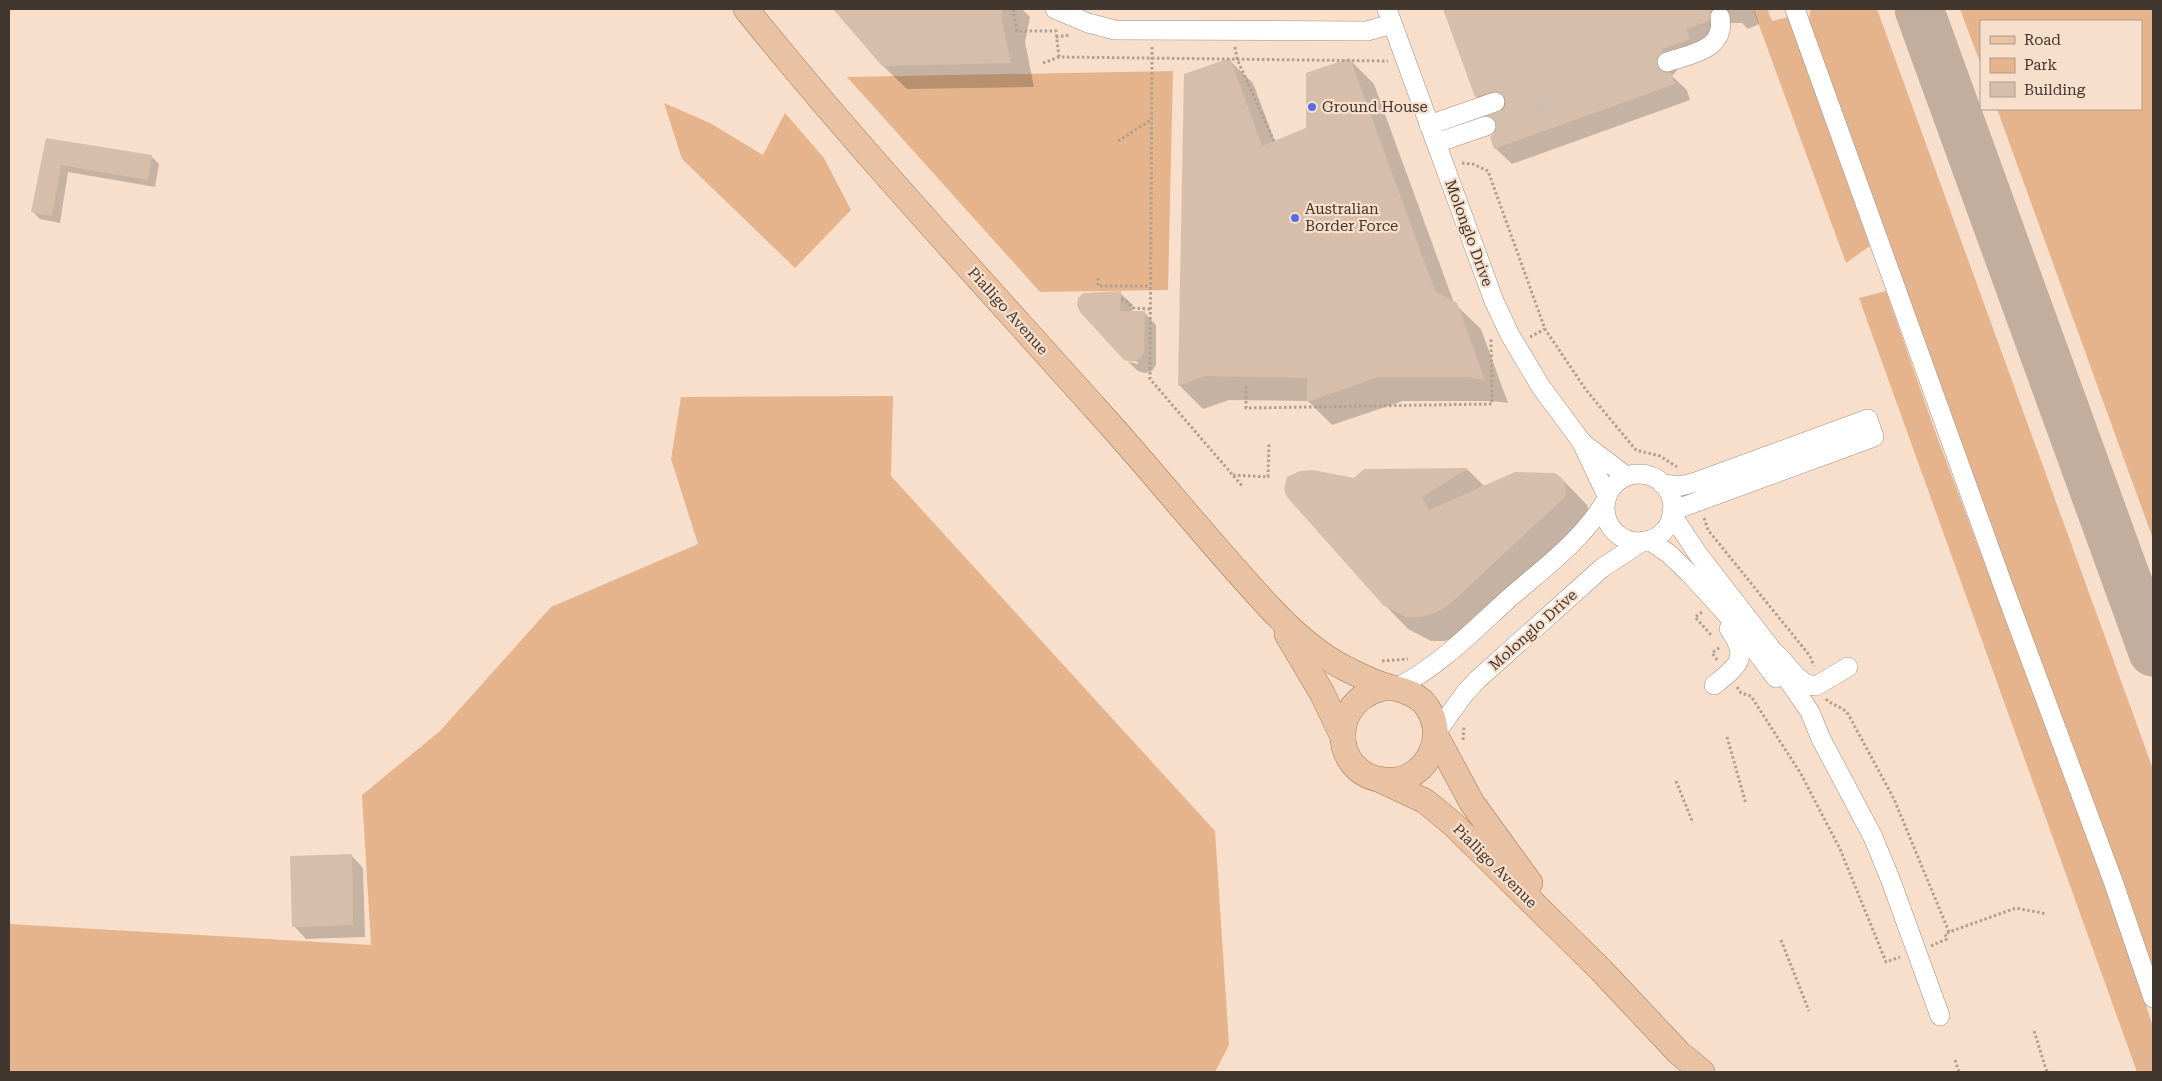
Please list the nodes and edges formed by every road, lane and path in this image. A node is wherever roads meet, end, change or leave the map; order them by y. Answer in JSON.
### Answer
{"nodes":[{"id":1,"x":746,"y":9,"type":"edge"},
{"id":2,"x":1013,"y":9,"type":"edge"},
{"id":3,"x":1055,"y":9,"type":"edge"},
{"id":4,"x":1796,"y":9,"type":"edge"},
{"id":5,"x":1389,"y":16,"type":"edge"},
{"id":6,"x":1720,"y":17,"type":"dead end"},
{"id":7,"x":1152,"y":30,"type":"junction"},
{"id":8,"x":1059,"y":57,"type":"junction"},
{"id":9,"x":1152,"y":58,"type":"junction"},
{"id":10,"x":1237,"y":59,"type":"junction"},
{"id":11,"x":1391,"y":61,"type":"dead end"},
{"id":12,"x":1667,"y":62,"type":"tunnel mouth"},
{"id":13,"x":1043,"y":63,"type":"dead end"},
{"id":14,"x":1495,"y":102,"type":"dead end"},
{"id":15,"x":1152,"y":120,"type":"junction"},
{"id":16,"x":1429,"y":125,"type":"junction"},
{"id":17,"x":1486,"y":126,"type":"tunnel mouth"},
{"id":18,"x":1118,"y":141,"type":"dead end"},
{"id":19,"x":1274,"y":141,"type":"dead end"},
{"id":20,"x":1436,"y":143,"type":"junction"},
{"id":21,"x":1098,"y":278,"type":"dead end"},
{"id":22,"x":1150,"y":286,"type":"junction"},
{"id":23,"x":1121,"y":299,"type":"dead end"},
{"id":24,"x":1150,"y":309,"type":"junction"},
{"id":25,"x":1491,"y":334,"type":"dead end"},
{"id":26,"x":1246,"y":386,"type":"dead end"},
{"id":27,"x":1269,"y":442,"type":"dead end"},
{"id":28,"x":1581,"y":442,"type":"junction"},
{"id":29,"x":1233,"y":475,"type":"junction"},
{"id":30,"x":1626,"y":476,"type":"junction"},
{"id":31,"x":1662,"y":484,"type":"junction"},
{"id":32,"x":1243,"y":487,"type":"dead end"},
{"id":33,"x":1606,"y":499,"type":"junction"},
{"id":34,"x":1672,"y":510,"type":"junction"},
{"id":35,"x":1646,"y":541,"type":"junction"},
{"id":36,"x":1746,"y":575,"type":"dead end"},
{"id":37,"x":1721,"y":597,"type":"junction"},
{"id":38,"x":1273,"y":612,"type":"junction"},
{"id":39,"x":1747,"y":638,"type":"junction"},
{"id":40,"x":1773,"y":651,"type":"junction"},
{"id":41,"x":1415,"y":655,"type":"dead end"},
{"id":42,"x":1374,"y":660,"type":"dead end"},
{"id":43,"x":1724,"y":683,"type":"junction"},
{"id":44,"x":1393,"y":688,"type":"junction"},
{"id":45,"x":1794,"y":688,"type":"junction"},
{"id":46,"x":1436,"y":734,"type":"junction"},
{"id":47,"x":1343,"y":737,"type":"junction"},
{"id":48,"x":1728,"y":737,"type":"dead end"},
{"id":49,"x":1821,"y":739,"type":"junction"},
{"id":50,"x":1377,"y":779,"type":"junction"},
{"id":51,"x":1676,"y":781,"type":"dead end"},
{"id":52,"x":1746,"y":804,"type":"dead end"},
{"id":53,"x":1693,"y":824,"type":"dead end"},
{"id":54,"x":1949,"y":932,"type":"dead end"},
{"id":55,"x":1781,"y":940,"type":"dead end"},
{"id":56,"x":1917,"y":951,"type":"junction"},
{"id":57,"x":1601,"y":970,"type":"junction"},
{"id":58,"x":2153,"y":998,"type":"edge"},
{"id":59,"x":1808,"y":1011,"type":"dead end"},
{"id":60,"x":1940,"y":1016,"type":"dead end"},
{"id":61,"x":2034,"y":1031,"type":"dead end"},
{"id":62,"x":1955,"y":1060,"type":"dead end"},
{"id":63,"x":1702,"y":1072,"type":"edge"},
{"id":64,"x":1959,"y":1072,"type":"edge"},
{"id":65,"x":2047,"y":1072,"type":"edge"}],
"edges":[{"from":1,"to":38,"type":"main road","name":"Pialligo Avenue"},
{"from":2,"to":8,"type":"path"},
{"from":3,"to":7,"type":"street"},
{"from":4,"to":58,"type":"street"},
{"from":5,"to":7,"type":"street"},
{"from":5,"to":16,"type":"street","name":"Molonglo Drive"},
{"from":6,"to":12,"type":"street"},
{"from":7,"to":9,"type":"path"},
{"from":8,"to":9,"type":"path"},
{"from":8,"to":13,"type":"path"},
{"from":9,"to":10,"type":"path"},
{"from":9,"to":15,"type":"path"},
{"from":10,"to":11,"type":"path"},
{"from":10,"to":19,"type":"path"},
{"from":14,"to":16,"type":"street"},
{"from":15,"to":18,"type":"path"},
{"from":15,"to":22,"type":"path"},
{"from":16,"to":20,"type":"street","name":"Molonglo Drive"},
{"from":17,"to":20,"type":"street"},
{"from":20,"to":28,"type":"street","name":"Molonglo Drive"},
{"from":21,"to":22,"type":"path"},
{"from":22,"to":24,"type":"path"},
{"from":23,"to":24,"type":"path"},
{"from":24,"to":29,"type":"path"},
{"from":25,"to":26,"type":"path"},
{"from":27,"to":29,"type":"path"},
{"from":28,"to":30,"type":"street","name":"Molonglo Drive"},
{"from":28,"to":33,"type":"street","name":"Molonglo Drive"},
{"from":29,"to":32,"type":"path"},
{"from":30,"to":31,"type":"street"},
{"from":30,"to":33,"type":"street"},
{"from":31,"to":34,"type":"street"},
{"from":31,"to":34,"type":"street"},
{"from":33,"to":35,"type":"street"},
{"from":33,"to":44,"type":"street"},
{"from":34,"to":35,"type":"street"},
{"from":34,"to":37,"type":"street"},
{"from":35,"to":37,"type":"street"},
{"from":35,"to":46,"type":"street","name":"Molonglo Drive"},
{"from":36,"to":37,"type":"path"},
{"from":37,"to":39,"type":"street"},
{"from":37,"to":40,"type":"street"},
{"from":37,"to":43,"type":"street"},
{"from":37,"to":43,"type":"path"},
{"from":38,"to":44,"type":"main road","name":"Pialligo Avenue"},
{"from":38,"to":47,"type":"main road","name":"Pialligo Avenue"},
{"from":39,"to":43,"type":"street"},
{"from":39,"to":49,"type":"street"},
{"from":40,"to":45,"type":"street"},
{"from":40,"to":45,"type":"street"},
{"from":41,"to":42,"type":"path"},
{"from":43,"to":56,"type":"path"},
{"from":44,"to":46,"type":"main road"},
{"from":44,"to":47,"type":"main road"},
{"from":45,"to":49,"type":"street"},
{"from":46,"to":50,"type":"main road"},
{"from":46,"to":57,"type":"main road","name":"Pialligo Avenue"},
{"from":47,"to":50,"type":"main road"},
{"from":48,"to":52,"type":"path"},
{"from":49,"to":56,"type":"street"},
{"from":50,"to":57,"type":"main road","name":"Pialligo Avenue"},
{"from":51,"to":53,"type":"path"},
{"from":54,"to":56,"type":"path"},
{"from":55,"to":59,"type":"path"},
{"from":56,"to":60,"type":"street"},
{"from":57,"to":63,"type":"main road","name":"Pialligo Avenue"},
{"from":61,"to":65,"type":"path"},
{"from":62,"to":64,"type":"path"}]}
